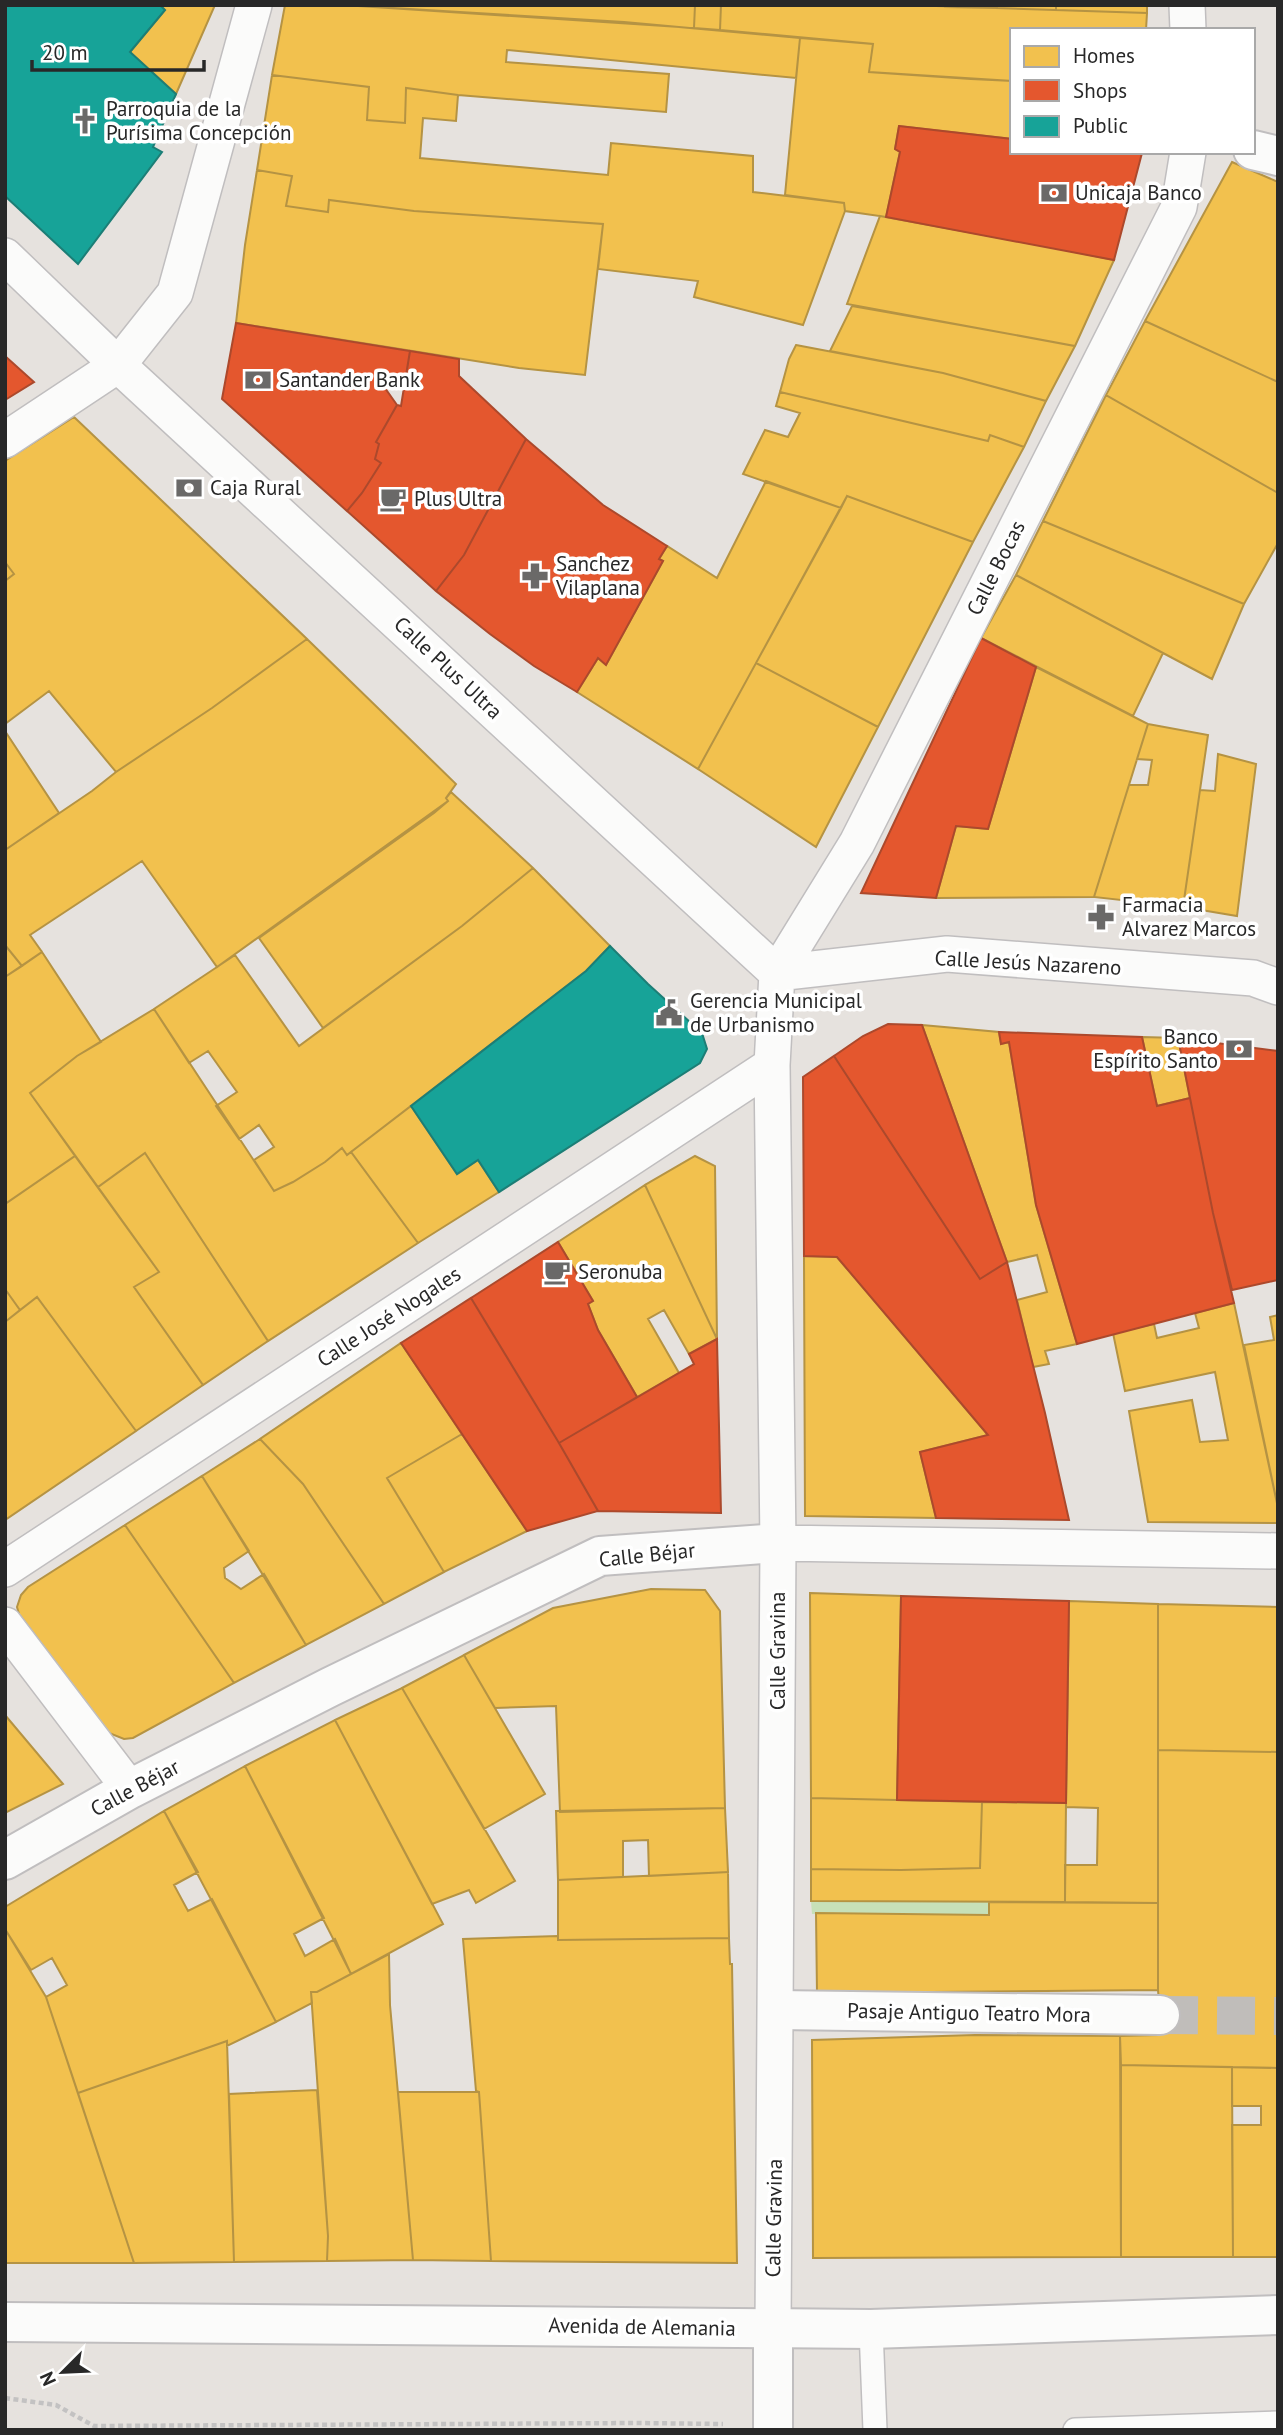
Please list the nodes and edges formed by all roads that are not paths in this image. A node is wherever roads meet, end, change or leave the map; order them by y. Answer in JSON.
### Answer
{"nodes":[{"id":1,"x":254,"y":5,"type":"edge"},
{"id":2,"x":1187,"y":5,"type":"edge"},
{"id":3,"x":1188,"y":28,"type":"edge"},
{"id":4,"x":1255,"y":150,"type":"edge"},
{"id":5,"x":1188,"y":154,"type":"edge"},
{"id":6,"x":1278,"y":156,"type":"edge"},
{"id":7,"x":5,"y":256,"type":"edge"},
{"id":8,"x":118,"y":365,"type":"junction"},
{"id":9,"x":5,"y":440,"type":"edge"},
{"id":10,"x":777,"y":973,"type":"junction"},
{"id":11,"x":1278,"y":987,"type":"edge"},
{"id":12,"x":772,"y":1065,"type":"junction"},
{"id":13,"x":778,"y":1543,"type":"junction"},
{"id":14,"x":1278,"y":1551,"type":"edge"},
{"id":15,"x":5,"y":1569,"type":"edge"},
{"id":16,"x":5,"y":1625,"type":"edge"},
{"id":17,"x":130,"y":1789,"type":"junction"},
{"id":18,"x":5,"y":1860,"type":"edge"},
{"id":19,"x":777,"y":2010,"type":"junction"},
{"id":20,"x":1160,"y":2015,"type":"tunnel mouth"},
{"id":21,"x":1278,"y":2315,"type":"edge"},
{"id":22,"x":5,"y":2322,"type":"edge"},
{"id":23,"x":773,"y":2328,"type":"junction"},
{"id":24,"x":871,"y":2329,"type":"junction"},
{"id":25,"x":773,"y":2420,"type":"edge"},
{"id":26,"x":1278,"y":2423,"type":"edge"},
{"id":27,"x":1107,"y":2429,"type":"edge"},
{"id":28,"x":875,"y":2430,"type":"edge"},
{"id":29,"x":1075,"y":2430,"type":"edge"}],
"edges":[{"from":1,"to":8,"type":"street"},
{"from":2,"to":3,"type":"street"},
{"from":4,"to":6,"type":"street"},
{"from":5,"to":10,"type":"street","name":"Calle Bocas"},
{"from":7,"to":8,"type":"street","name":"Calle Plus Ultra"},
{"from":8,"to":9,"type":"street"},
{"from":8,"to":10,"type":"street","name":"Calle Plus Ultra"},
{"from":10,"to":11,"type":"street","name":"Calle Jesús Nazareno"},
{"from":10,"to":12,"type":"street","name":"Calle Gravina"},
{"from":12,"to":13,"type":"street","name":"Calle Gravina"},
{"from":12,"to":15,"type":"street","name":"Calle José Nogales"},
{"from":13,"to":14,"type":"street","name":"Calle Béjar"},
{"from":13,"to":17,"type":"street","name":"Calle Béjar"},
{"from":13,"to":19,"type":"street","name":"Calle Gravina"},
{"from":16,"to":17,"type":"street"},
{"from":17,"to":18,"type":"street","name":"Calle Béjar"},
{"from":19,"to":20,"type":"street","name":"Pasaje Antiguo Teatro Mora"},
{"from":19,"to":23,"type":"street","name":"Calle Gravina"},
{"from":21,"to":24,"type":"street","name":"Avenida de Alemania"},
{"from":22,"to":23,"type":"street","name":"Avenida de Alemania"},
{"from":23,"to":24,"type":"street","name":"Avenida de Alemania"},
{"from":23,"to":25,"type":"street"},
{"from":24,"to":28,"type":"lane"},
{"from":26,"to":27,"type":"lane"},
{"from":27,"to":29,"type":"lane"}]}
